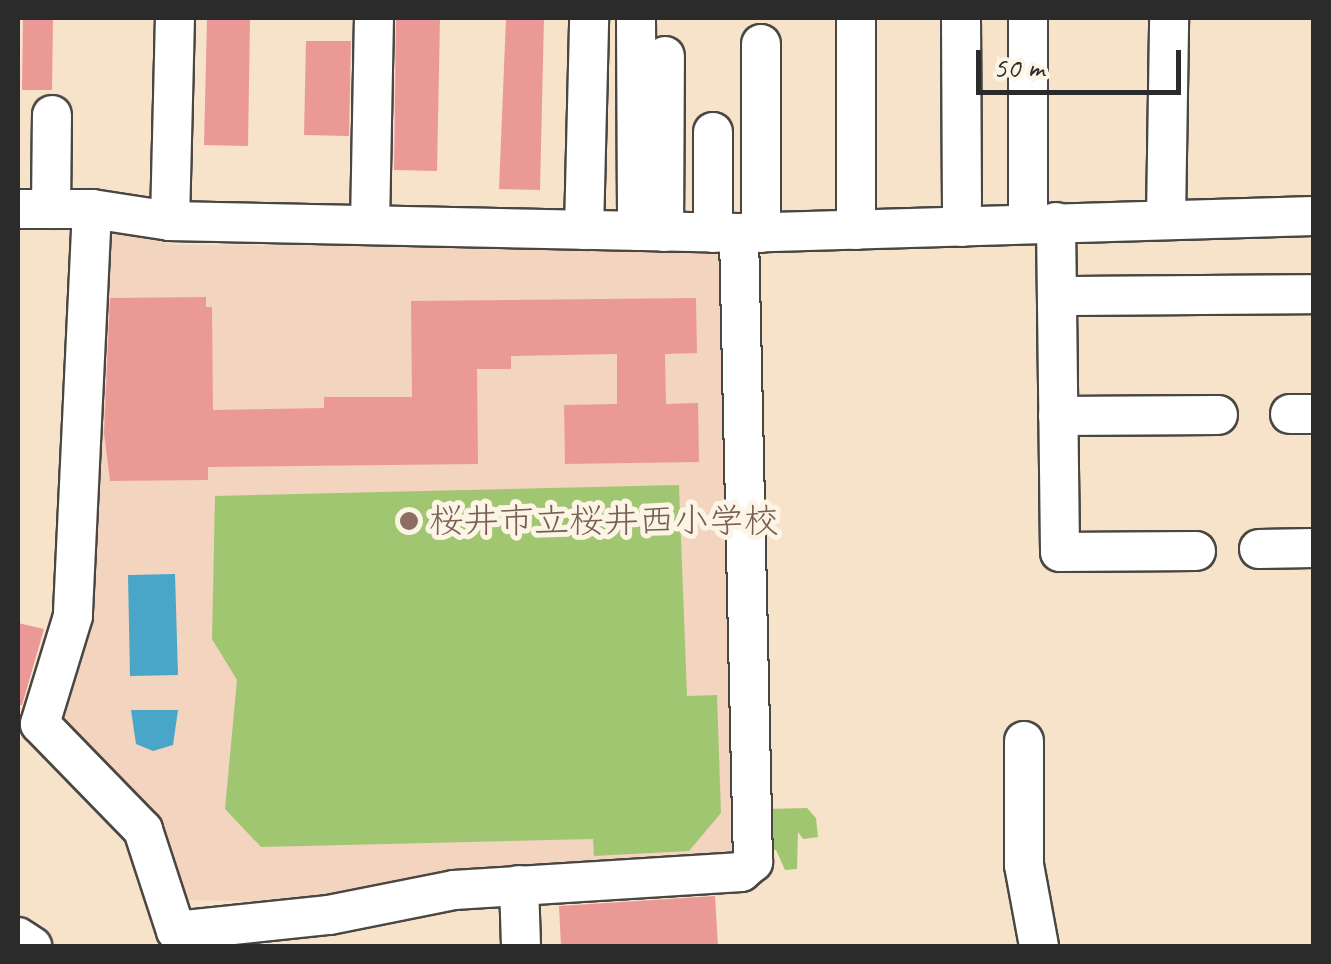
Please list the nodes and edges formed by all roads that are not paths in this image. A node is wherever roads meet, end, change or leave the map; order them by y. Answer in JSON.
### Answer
{"nodes":[{"id":1,"x":175,"y":18,"type":"edge"},
{"id":2,"x":374,"y":18,"type":"edge"},
{"id":3,"x":589,"y":18,"type":"edge"},
{"id":4,"x":636,"y":18,"type":"edge"},
{"id":5,"x":856,"y":18,"type":"edge"},
{"id":6,"x":960,"y":18,"type":"edge"},
{"id":7,"x":1028,"y":18,"type":"edge"},
{"id":8,"x":1170,"y":18,"type":"edge"},
{"id":9,"x":761,"y":44,"type":"dead end"},
{"id":10,"x":665,"y":56,"type":"dead end"},
{"id":11,"x":52,"y":114,"type":"dead end"},
{"id":12,"x":713,"y":132,"type":"dead end"},
{"id":13,"x":34,"y":209,"type":"edge"},
{"id":14,"x":92,"y":209,"type":"junction"},
{"id":15,"x":1314,"y":216,"type":"edge"},
{"id":16,"x":1166,"y":219,"type":"junction"},
{"id":17,"x":170,"y":221,"type":"junction"},
{"id":18,"x":1042,"y":223,"type":"junction"},
{"id":19,"x":370,"y":225,"type":"junction"},
{"id":20,"x":962,"y":227,"type":"junction"},
{"id":21,"x":584,"y":230,"type":"junction"},
{"id":22,"x":856,"y":230,"type":"junction"},
{"id":23,"x":651,"y":231,"type":"junction"},
{"id":24,"x":738,"y":233,"type":"junction"},
{"id":25,"x":1314,"y":294,"type":"edge"},
{"id":26,"x":1057,"y":296,"type":"junction"},
{"id":27,"x":1218,"y":415,"type":"dead end"},
{"id":28,"x":1058,"y":416,"type":"junction"},
{"id":29,"x":1314,"y":548,"type":"edge"},
{"id":30,"x":1259,"y":549,"type":"dead end"},
{"id":31,"x":1196,"y":552,"type":"dead end"},
{"id":32,"x":1024,"y":741,"type":"dead end"},
{"id":33,"x":519,"y":885,"type":"junction"},
{"id":34,"x":18,"y":937,"type":"edge"},
{"id":35,"x":170,"y":939,"type":"edge"},
{"id":36,"x":32,"y":946,"type":"edge"},
{"id":37,"x":521,"y":946,"type":"edge"},
{"id":38,"x":1039,"y":946,"type":"edge"}],
"edges":[{"from":1,"to":17,"type":"street"},
{"from":2,"to":19,"type":"street"},
{"from":3,"to":21,"type":"street"},
{"from":4,"to":23,"type":"street"},
{"from":5,"to":22,"type":"street"},
{"from":6,"to":20,"type":"street"},
{"from":7,"to":18,"type":"street"},
{"from":8,"to":16,"type":"street"},
{"from":9,"to":24,"type":"street"},
{"from":10,"to":23,"type":"street"},
{"from":11,"to":13,"type":"street"},
{"from":12,"to":24,"type":"street"},
{"from":13,"to":14,"type":"street"},
{"from":14,"to":17,"type":"street"},
{"from":14,"to":35,"type":"street"},
{"from":15,"to":16,"type":"street"},
{"from":16,"to":18,"type":"street"},
{"from":17,"to":19,"type":"street"},
{"from":18,"to":20,"type":"street"},
{"from":18,"to":26,"type":"street"},
{"from":19,"to":21,"type":"street"},
{"from":20,"to":22,"type":"street"},
{"from":21,"to":23,"type":"street"},
{"from":22,"to":24,"type":"street"},
{"from":23,"to":24,"type":"street"},
{"from":24,"to":33,"type":"street"},
{"from":25,"to":26,"type":"street"},
{"from":26,"to":28,"type":"street"},
{"from":27,"to":28,"type":"street"},
{"from":28,"to":31,"type":"street"},
{"from":29,"to":30,"type":"street"},
{"from":32,"to":38,"type":"street"},
{"from":33,"to":35,"type":"street"},
{"from":33,"to":37,"type":"street"},
{"from":34,"to":36,"type":"street"}]}
